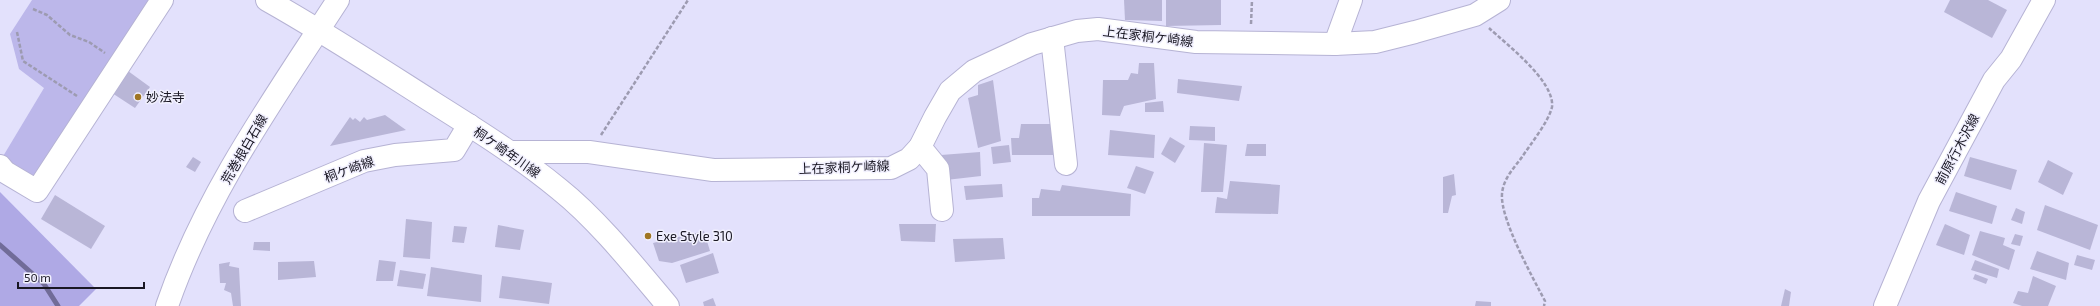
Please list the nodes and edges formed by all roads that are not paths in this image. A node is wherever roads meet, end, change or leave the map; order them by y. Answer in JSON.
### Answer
{"nodes":[{"id":1,"x":162,"y":0,"type":"edge"},
{"id":2,"x":267,"y":0,"type":"edge"},
{"id":3,"x":338,"y":0,"type":"edge"},
{"id":4,"x":1352,"y":0,"type":"edge"},
{"id":5,"x":1499,"y":0,"type":"edge"},
{"id":6,"x":2044,"y":0,"type":"edge"},
{"id":7,"x":319,"y":30,"type":"junction"},
{"id":8,"x":1052,"y":38,"type":"junction"},
{"id":9,"x":1335,"y":44,"type":"junction"},
{"id":10,"x":469,"y":125,"type":"junction"},
{"id":11,"x":920,"y":147,"type":"junction"},
{"id":12,"x":510,"y":152,"type":"junction"},
{"id":13,"x":1066,"y":164,"type":"dead end"},
{"id":14,"x":0,"y":166,"type":"edge"},
{"id":15,"x":942,"y":210,"type":"dead end"},
{"id":16,"x":245,"y":211,"type":"dead end"},
{"id":17,"x":167,"y":306,"type":"edge"},
{"id":18,"x":668,"y":306,"type":"edge"},
{"id":19,"x":1885,"y":306,"type":"edge"}],
"edges":[{"from":1,"to":14,"type":"street"},
{"from":2,"to":7,"type":"street","name":"桐ケ崎年川線"},
{"from":3,"to":7,"type":"street","name":"荒巻根白石線"},
{"from":4,"to":9,"type":"street"},
{"from":5,"to":9,"type":"street","name":"上在家桐ケ崎線"},
{"from":6,"to":19,"type":"street","name":"前原行木沢線"},
{"from":7,"to":10,"type":"street","name":"桐ケ崎年川線"},
{"from":7,"to":17,"type":"street","name":"荒巻根白石線"},
{"from":8,"to":9,"type":"street","name":"上在家桐ケ崎線"},
{"from":8,"to":11,"type":"street","name":"上在家桐ケ崎線"},
{"from":8,"to":13,"type":"street"},
{"from":10,"to":12,"type":"street","name":"桐ケ崎年川線"},
{"from":10,"to":16,"type":"street","name":"桐ケ崎線"},
{"from":11,"to":12,"type":"street","name":"上在家桐ケ崎線"},
{"from":11,"to":15,"type":"street"},
{"from":12,"to":18,"type":"street","name":"桐ケ崎年川線"}]}
